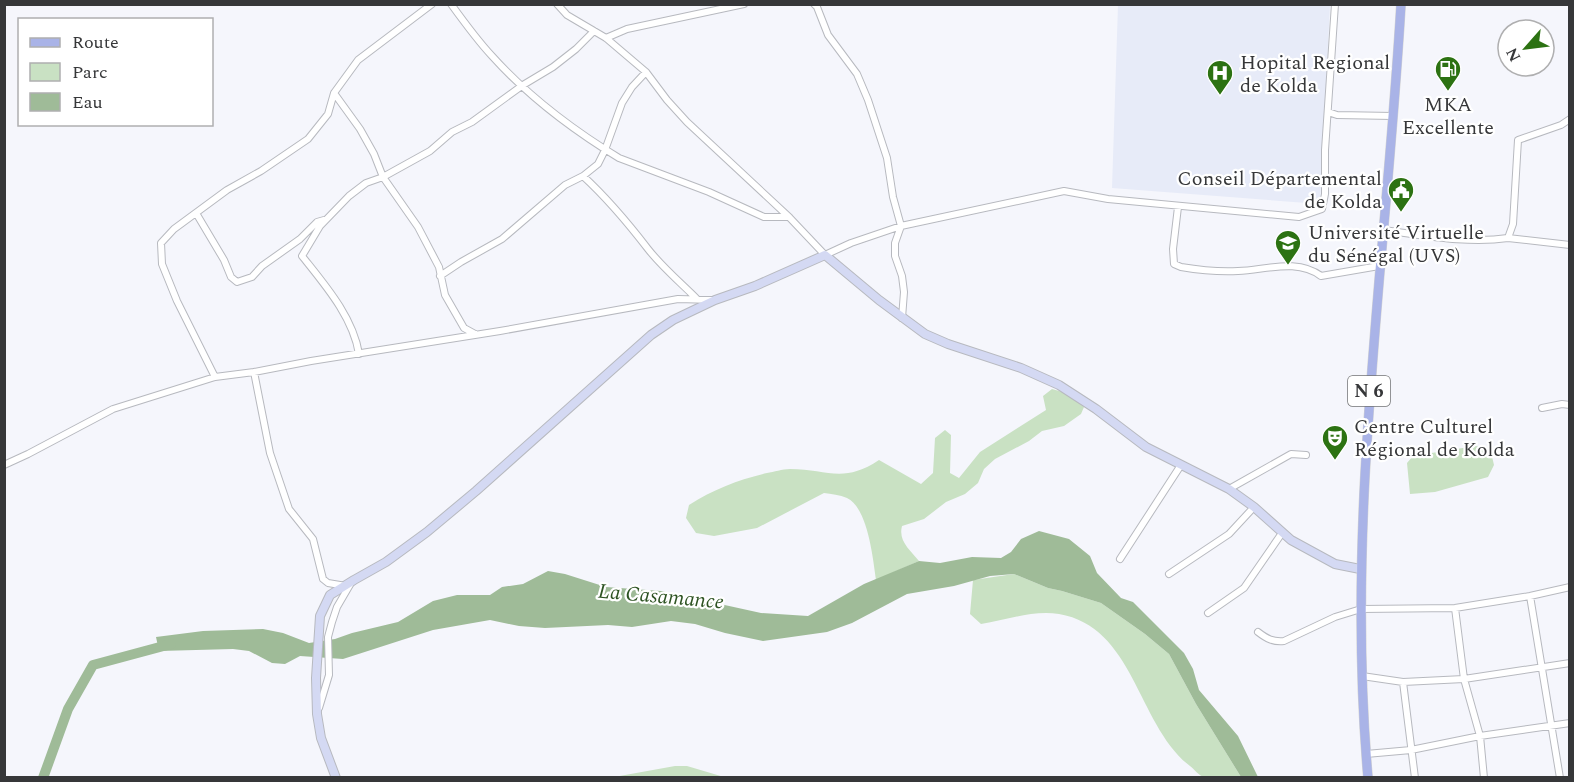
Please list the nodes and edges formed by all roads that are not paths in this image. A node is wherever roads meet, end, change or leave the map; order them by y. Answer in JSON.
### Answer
{"nodes":[{"id":1,"x":432,"y":4,"type":"edge"},
{"id":2,"x":452,"y":4,"type":"edge"},
{"id":3,"x":557,"y":4,"type":"edge"},
{"id":4,"x":744,"y":4,"type":"edge"},
{"id":5,"x":814,"y":4,"type":"edge"},
{"id":6,"x":1335,"y":4,"type":"edge"},
{"id":7,"x":1401,"y":4,"type":"edge"},
{"id":8,"x":715,"y":8,"type":"edge"},
{"id":9,"x":594,"y":31,"type":"junction"},
{"id":10,"x":606,"y":38,"type":"junction"},
{"id":11,"x":646,"y":72,"type":"junction"},
{"id":12,"x":523,"y":85,"type":"junction"},
{"id":13,"x":334,"y":93,"type":"junction"},
{"id":14,"x":1328,"y":112,"type":"junction"},
{"id":15,"x":1393,"y":116,"type":"junction"},
{"id":16,"x":1569,"y":119,"type":"edge"},
{"id":17,"x":605,"y":150,"type":"junction"},
{"id":18,"x":383,"y":177,"type":"junction"},
{"id":19,"x":583,"y":177,"type":"junction"},
{"id":20,"x":1178,"y":207,"type":"junction"},
{"id":21,"x":196,"y":213,"type":"junction"},
{"id":22,"x":789,"y":217,"type":"junction"},
{"id":23,"x":327,"y":218,"type":"junction"},
{"id":24,"x":901,"y":226,"type":"junction"},
{"id":25,"x":1383,"y":230,"type":"junction"},
{"id":26,"x":1508,"y":238,"type":"junction"},
{"id":27,"x":1569,"y":245,"type":"edge"},
{"id":28,"x":825,"y":255,"type":"junction"},
{"id":29,"x":1379,"y":266,"type":"junction"},
{"id":30,"x":440,"y":276,"type":"junction"},
{"id":31,"x":697,"y":299,"type":"junction"},
{"id":32,"x":715,"y":300,"type":"junction"},
{"id":33,"x":902,"y":318,"type":"junction"},
{"id":34,"x":476,"y":335,"type":"junction"},
{"id":35,"x":359,"y":354,"type":"junction"},
{"id":36,"x":254,"y":372,"type":"junction"},
{"id":37,"x":215,"y":377,"type":"junction"},
{"id":38,"x":1569,"y":405,"type":"edge"},
{"id":39,"x":1542,"y":408,"type":"dead end"},
{"id":40,"x":1306,"y":455,"type":"dead end"},
{"id":41,"x":4,"y":465,"type":"edge"},
{"id":42,"x":1181,"y":465,"type":"junction"},
{"id":43,"x":1229,"y":489,"type":"junction"},
{"id":44,"x":1254,"y":507,"type":"junction"},
{"id":45,"x":1282,"y":533,"type":"junction"},
{"id":46,"x":1120,"y":559,"type":"dead end"},
{"id":47,"x":1360,"y":569,"type":"junction"},
{"id":48,"x":1169,"y":574,"type":"dead end"},
{"id":49,"x":349,"y":584,"type":"junction"},
{"id":50,"x":1569,"y":587,"type":"edge"},
{"id":51,"x":1530,"y":596,"type":"junction"},
{"id":52,"x":1455,"y":608,"type":"junction"},
{"id":53,"x":1360,"y":609,"type":"junction"},
{"id":54,"x":1208,"y":613,"type":"dead end"},
{"id":55,"x":1258,"y":632,"type":"dead end"},
{"id":56,"x":1569,"y":663,"type":"edge"},
{"id":57,"x":1542,"y":668,"type":"junction"},
{"id":58,"x":1362,"y":676,"type":"junction"},
{"id":59,"x":1464,"y":679,"type":"junction"},
{"id":60,"x":1403,"y":682,"type":"junction"},
{"id":61,"x":317,"y":714,"type":"junction"},
{"id":62,"x":1569,"y":723,"type":"edge"},
{"id":63,"x":1550,"y":726,"type":"junction"},
{"id":64,"x":1480,"y":736,"type":"junction"},
{"id":65,"x":1411,"y":750,"type":"junction"},
{"id":66,"x":1365,"y":754,"type":"junction"},
{"id":67,"x":336,"y":777,"type":"edge"},
{"id":68,"x":1368,"y":777,"type":"edge"},
{"id":69,"x":1415,"y":777,"type":"edge"},
{"id":70,"x":1484,"y":777,"type":"edge"},
{"id":71,"x":1560,"y":777,"type":"edge"}],
"edges":[{"from":1,"to":13,"type":"street"},
{"from":2,"to":12,"type":"street"},
{"from":3,"to":9,"type":"street"},
{"from":4,"to":8,"type":"street"},
{"from":5,"to":24,"type":"street"},
{"from":6,"to":14,"type":"street"},
{"from":7,"to":15,"type":"main road","number":"N 6"},
{"from":8,"to":10,"type":"street"},
{"from":9,"to":10,"type":"street"},
{"from":9,"to":12,"type":"street"},
{"from":10,"to":11,"type":"street"},
{"from":11,"to":17,"type":"street"},
{"from":11,"to":22,"type":"street"},
{"from":12,"to":17,"type":"street"},
{"from":12,"to":18,"type":"street"},
{"from":13,"to":18,"type":"street"},
{"from":13,"to":21,"type":"street"},
{"from":14,"to":15,"type":"street"},
{"from":14,"to":20,"type":"street"},
{"from":15,"to":25,"type":"main road","number":"N 6"},
{"from":16,"to":26,"type":"street"},
{"from":17,"to":19,"type":"street"},
{"from":17,"to":22,"type":"street"},
{"from":18,"to":23,"type":"street"},
{"from":18,"to":30,"type":"street"},
{"from":19,"to":30,"type":"street"},
{"from":19,"to":31,"type":"street"},
{"from":20,"to":24,"type":"street"},
{"from":20,"to":29,"type":"street"},
{"from":21,"to":23,"type":"street"},
{"from":21,"to":37,"type":"street"},
{"from":22,"to":28,"type":"street"},
{"from":23,"to":35,"type":"street"},
{"from":24,"to":28,"type":"street"},
{"from":24,"to":33,"type":"street"},
{"from":25,"to":26,"type":"street"},
{"from":25,"to":29,"type":"main road","number":"N 6"},
{"from":26,"to":27,"type":"street"},
{"from":28,"to":32,"type":"street"},
{"from":28,"to":33,"type":"street"},
{"from":29,"to":47,"type":"main road","number":"N 6"},
{"from":30,"to":34,"type":"street"},
{"from":31,"to":32,"type":"street"},
{"from":31,"to":34,"type":"street"},
{"from":32,"to":49,"type":"street"},
{"from":33,"to":42,"type":"street"},
{"from":34,"to":35,"type":"street"},
{"from":35,"to":36,"type":"street"},
{"from":36,"to":37,"type":"street"},
{"from":36,"to":49,"type":"street"},
{"from":37,"to":41,"type":"street"},
{"from":38,"to":39,"type":"street"},
{"from":40,"to":43,"type":"street"},
{"from":42,"to":43,"type":"street"},
{"from":42,"to":46,"type":"street"},
{"from":43,"to":44,"type":"street"},
{"from":44,"to":45,"type":"street"},
{"from":44,"to":48,"type":"street"},
{"from":45,"to":47,"type":"street"},
{"from":45,"to":54,"type":"street"},
{"from":47,"to":53,"type":"main road","number":"N 6"},
{"from":49,"to":61,"type":"street"},
{"from":49,"to":61,"type":"street"},
{"from":50,"to":51,"type":"street"},
{"from":51,"to":52,"type":"street"},
{"from":51,"to":57,"type":"street"},
{"from":52,"to":53,"type":"street"},
{"from":52,"to":59,"type":"street"},
{"from":53,"to":55,"type":"street"},
{"from":53,"to":58,"type":"main road","number":"N 6"},
{"from":56,"to":57,"type":"street"},
{"from":57,"to":59,"type":"street"},
{"from":57,"to":63,"type":"street"},
{"from":58,"to":60,"type":"street"},
{"from":58,"to":66,"type":"main road","number":"N 6"},
{"from":59,"to":60,"type":"street"},
{"from":59,"to":64,"type":"street"},
{"from":60,"to":65,"type":"street"},
{"from":61,"to":67,"type":"street"},
{"from":62,"to":63,"type":"street"},
{"from":63,"to":64,"type":"street"},
{"from":63,"to":71,"type":"street"},
{"from":64,"to":65,"type":"street"},
{"from":64,"to":70,"type":"street"},
{"from":65,"to":66,"type":"street"},
{"from":65,"to":69,"type":"street"},
{"from":66,"to":68,"type":"main road","number":"N 6"}]}
